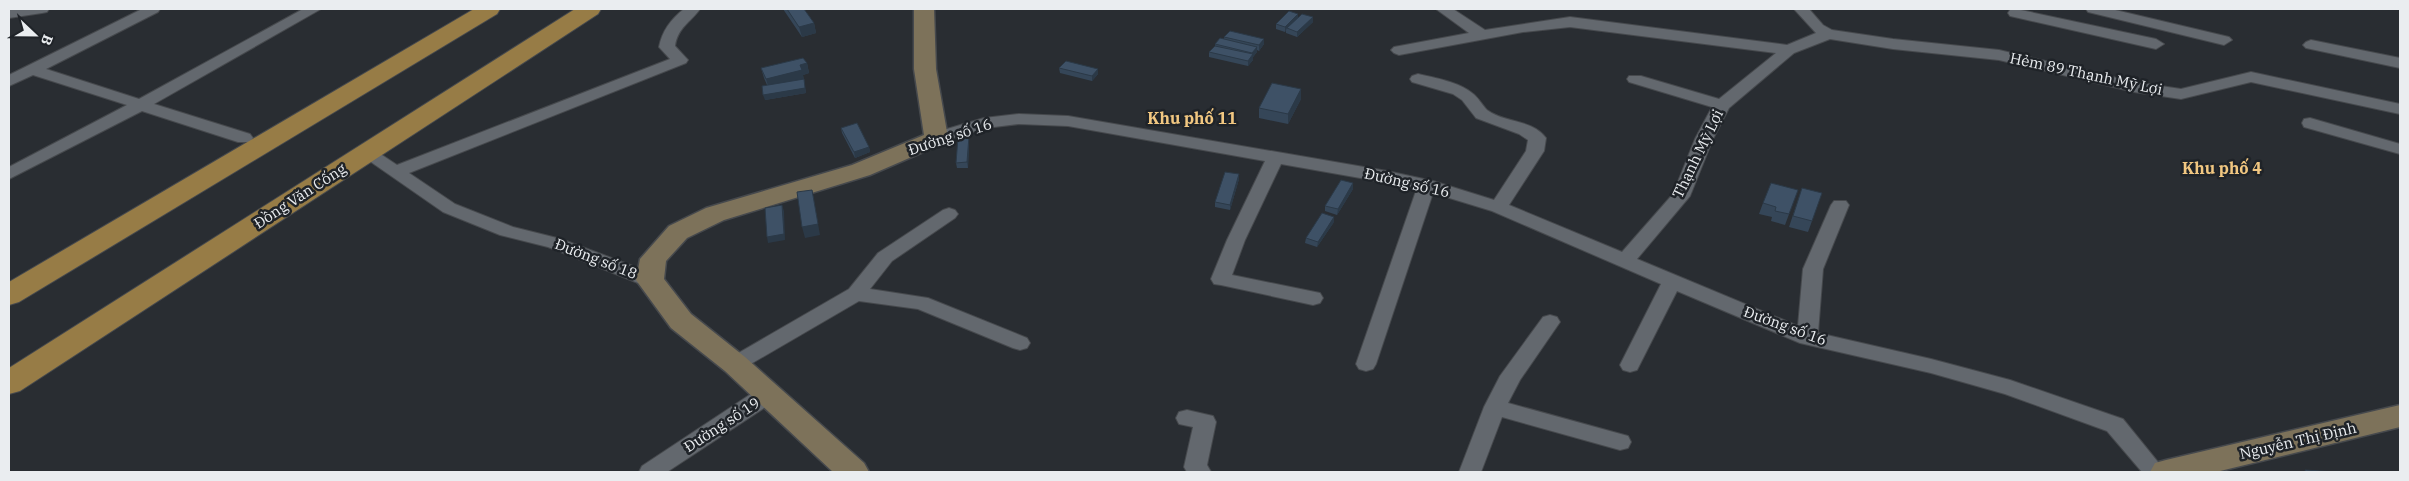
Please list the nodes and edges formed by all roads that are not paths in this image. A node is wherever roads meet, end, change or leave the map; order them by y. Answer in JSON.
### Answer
{"nodes":[{"id":1,"x":42,"y":9,"type":"edge"},
{"id":2,"x":153,"y":9,"type":"edge"},
{"id":3,"x":314,"y":9,"type":"edge"},
{"id":4,"x":467,"y":9,"type":"edge"},
{"id":5,"x":489,"y":9,"type":"edge"},
{"id":6,"x":578,"y":9,"type":"edge"},
{"id":7,"x":590,"y":9,"type":"edge"},
{"id":8,"x":693,"y":9,"type":"edge"},
{"id":9,"x":924,"y":9,"type":"edge"},
{"id":10,"x":1443,"y":9,"type":"edge"},
{"id":11,"x":1801,"y":9,"type":"edge"},
{"id":12,"x":2039,"y":9,"type":"edge"},
{"id":13,"x":2093,"y":9,"type":"edge"},
{"id":14,"x":9,"y":14,"type":"edge"},
{"id":15,"x":1481,"y":34,"type":"junction"},
{"id":16,"x":1828,"y":34,"type":"junction"},
{"id":17,"x":2224,"y":40,"type":"dead end"},
{"id":18,"x":2156,"y":44,"type":"dead end"},
{"id":19,"x":2311,"y":45,"type":"dead end"},
{"id":20,"x":1399,"y":50,"type":"dead end"},
{"id":21,"x":1789,"y":50,"type":"junction"},
{"id":22,"x":2400,"y":64,"type":"edge"},
{"id":23,"x":33,"y":70,"type":"junction"},
{"id":24,"x":1418,"y":79,"type":"dead end"},
{"id":25,"x":1634,"y":79,"type":"dead end"},
{"id":26,"x":9,"y":81,"type":"edge"},
{"id":27,"x":140,"y":105,"type":"junction"},
{"id":28,"x":1722,"y":105,"type":"junction"},
{"id":29,"x":2400,"y":109,"type":"edge"},
{"id":30,"x":2310,"y":123,"type":"dead end"},
{"id":31,"x":244,"y":138,"type":"junction"},
{"id":32,"x":936,"y":138,"type":"junction"},
{"id":33,"x":2400,"y":148,"type":"edge"},
{"id":34,"x":367,"y":153,"type":"junction"},
{"id":35,"x":1276,"y":157,"type":"junction"},
{"id":36,"x":396,"y":172,"type":"junction"},
{"id":37,"x":9,"y":174,"type":"edge"},
{"id":38,"x":1427,"y":185,"type":"junction"},
{"id":39,"x":1840,"y":205,"type":"dead end"},
{"id":40,"x":1498,"y":207,"type":"junction"},
{"id":41,"x":949,"y":214,"type":"dead end"},
{"id":42,"x":1625,"y":261,"type":"junction"},
{"id":43,"x":9,"y":278,"type":"edge"},
{"id":44,"x":650,"y":280,"type":"junction"},
{"id":45,"x":1672,"y":282,"type":"junction"},
{"id":46,"x":856,"y":294,"type":"junction"},
{"id":47,"x":9,"y":295,"type":"edge"},
{"id":48,"x":1313,"y":298,"type":"dead end"},
{"id":49,"x":1550,"y":322,"type":"dead end"},
{"id":50,"x":1807,"y":338,"type":"junction"},
{"id":51,"x":1020,"y":343,"type":"dead end"},
{"id":52,"x":734,"y":364,"type":"junction"},
{"id":53,"x":1366,"y":364,"type":"dead end"},
{"id":54,"x":1630,"y":365,"type":"dead end"},
{"id":55,"x":9,"y":371,"type":"edge"},
{"id":56,"x":9,"y":383,"type":"edge"},
{"id":57,"x":768,"y":394,"type":"junction"},
{"id":58,"x":1495,"y":407,"type":"junction"},
{"id":59,"x":2400,"y":416,"type":"edge"},
{"id":60,"x":1187,"y":418,"type":"dead end"},
{"id":61,"x":1620,"y":442,"type":"dead end"},
{"id":62,"x":650,"y":472,"type":"edge"},
{"id":63,"x":853,"y":472,"type":"edge"},
{"id":64,"x":1200,"y":472,"type":"edge"},
{"id":65,"x":1470,"y":472,"type":"edge"},
{"id":66,"x":2155,"y":472,"type":"edge"},
{"id":67,"x":2166,"y":472,"type":"edge"}],
"edges":[{"from":1,"to":14,"type":"street"},
{"from":2,"to":23,"type":"street"},
{"from":3,"to":27,"type":"street"},
{"from":4,"to":31,"type":"main road"},
{"from":5,"to":47,"type":"main road"},
{"from":6,"to":55,"type":"main road","name":"Đồng Văn Cống"},
{"from":7,"to":34,"type":"main road","name":"Đồng Văn Cống"},
{"from":8,"to":36,"type":"street"},
{"from":9,"to":32,"type":"street"},
{"from":10,"to":15,"type":"street"},
{"from":11,"to":16,"type":"street"},
{"from":12,"to":18,"type":"street"},
{"from":13,"to":17,"type":"street"},
{"from":15,"to":20,"type":"street"},
{"from":15,"to":21,"type":"street"},
{"from":16,"to":21,"type":"street","name":"Thạnh Mỹ Lợi"},
{"from":16,"to":29,"type":"street","name":"Hẻm 89 Thạnh Mỹ Lợi"},
{"from":19,"to":22,"type":"street"},
{"from":21,"to":28,"type":"street","name":"Thạnh Mỹ Lợi"},
{"from":23,"to":26,"type":"street"},
{"from":23,"to":27,"type":"street"},
{"from":24,"to":40,"type":"street"},
{"from":25,"to":28,"type":"street"},
{"from":27,"to":31,"type":"street"},
{"from":27,"to":37,"type":"street"},
{"from":28,"to":42,"type":"street","name":"Thạnh Mỹ Lợi"},
{"from":30,"to":33,"type":"street"},
{"from":31,"to":43,"type":"main road"},
{"from":32,"to":35,"type":"street","name":"Đường số 16"},
{"from":32,"to":44,"type":"street","name":"Đường số 16"},
{"from":34,"to":36,"type":"street","name":"Đường số 18"},
{"from":34,"to":56,"type":"main road","name":"Đồng Văn Cống"},
{"from":35,"to":38,"type":"street","name":"Đường số 16"},
{"from":35,"to":48,"type":"street"},
{"from":36,"to":44,"type":"street","name":"Đường số 18"},
{"from":38,"to":40,"type":"street","name":"Đường số 16"},
{"from":38,"to":53,"type":"street"},
{"from":39,"to":50,"type":"street"},
{"from":40,"to":42,"type":"street","name":"Đường số 16"},
{"from":41,"to":46,"type":"street"},
{"from":42,"to":45,"type":"street","name":"Đường số 16"},
{"from":44,"to":52,"type":"street","name":"Đường số 18"},
{"from":45,"to":50,"type":"street","name":"Đường số 16"},
{"from":45,"to":54,"type":"street"},
{"from":46,"to":51,"type":"street"},
{"from":46,"to":52,"type":"street"},
{"from":49,"to":58,"type":"street"},
{"from":50,"to":66,"type":"street","name":"Đường số 16"},
{"from":52,"to":57,"type":"street","name":"Đường số 18"},
{"from":57,"to":62,"type":"street","name":"Đường số 19"},
{"from":57,"to":63,"type":"street","name":"Đường số 18"},
{"from":58,"to":61,"type":"street"},
{"from":58,"to":65,"type":"street"},
{"from":59,"to":67,"type":"street","name":"Nguyễn Thị Định"},
{"from":60,"to":64,"type":"street"}]}
